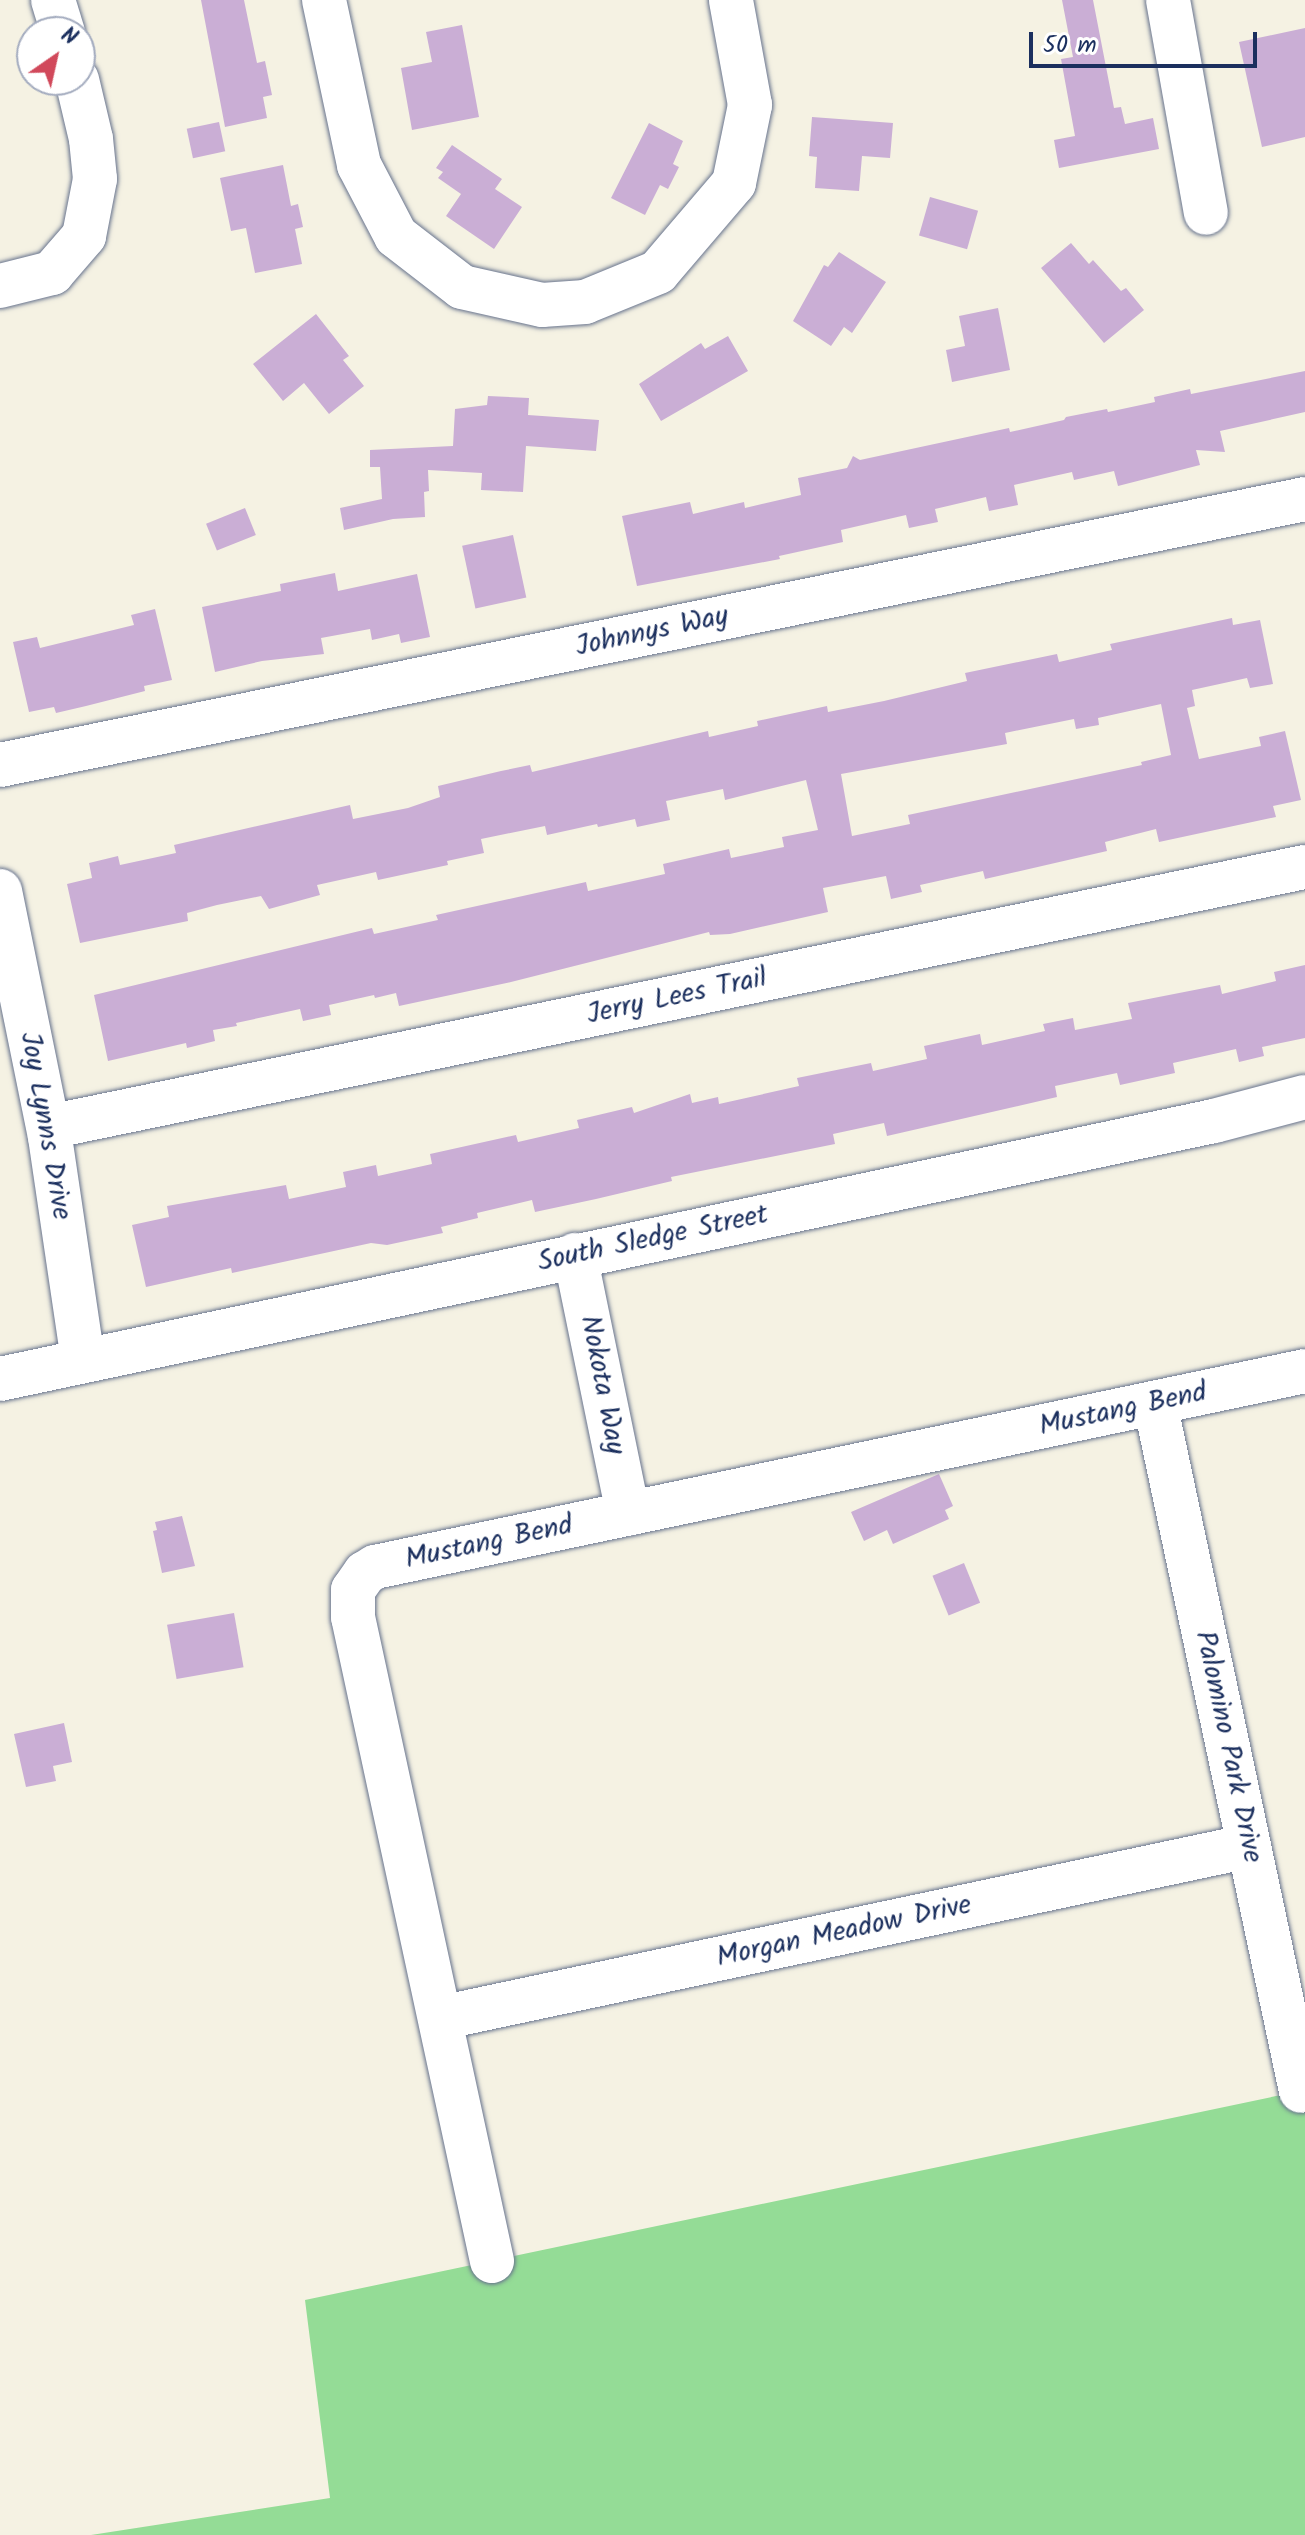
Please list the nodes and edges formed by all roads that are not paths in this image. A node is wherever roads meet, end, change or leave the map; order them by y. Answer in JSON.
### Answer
{"nodes":[{"id":1,"x":324,"y":0,"type":"edge"},
{"id":2,"x":731,"y":0,"type":"edge"},
{"id":3,"x":1168,"y":0,"type":"edge"},
{"id":4,"x":81,"y":96,"type":"edge"},
{"id":5,"x":1206,"y":213,"type":"dead end"},
{"id":6,"x":0,"y":286,"type":"edge"},
{"id":7,"x":1305,"y":499,"type":"edge"},
{"id":8,"x":0,"y":765,"type":"edge"},
{"id":9,"x":1305,"y":867,"type":"edge"},
{"id":10,"x":0,"y":891,"type":"edge"},
{"id":11,"x":1305,"y":1097,"type":"edge"},
{"id":12,"x":49,"y":1127,"type":"junction"},
{"id":13,"x":575,"y":1255,"type":"junction"},
{"id":14,"x":83,"y":1361,"type":"junction"},
{"id":15,"x":1305,"y":1371,"type":"edge"},
{"id":16,"x":0,"y":1379,"type":"edge"},
{"id":17,"x":1155,"y":1403,"type":"junction"},
{"id":18,"x":628,"y":1514,"type":"junction"},
{"id":19,"x":1249,"y":1846,"type":"junction"},
{"id":20,"x":440,"y":2018,"type":"junction"},
{"id":21,"x":1301,"y":2091,"type":"dead end"},
{"id":22,"x":492,"y":2261,"type":"dead end"}],
"edges":[{"from":1,"to":2,"type":"street"},
{"from":3,"to":5,"type":"street"},
{"from":4,"to":6,"type":"street"},
{"from":7,"to":8,"type":"street","name":"Johnnys Way"},
{"from":9,"to":12,"type":"street","name":"Jerry Lees Trail"},
{"from":10,"to":12,"type":"street","name":"Joy Lynns Drive"},
{"from":11,"to":13,"type":"street","name":"South Sledge Street"},
{"from":12,"to":14,"type":"street","name":"Joy Lynns Drive"},
{"from":13,"to":14,"type":"street","name":"South Sledge Street"},
{"from":13,"to":18,"type":"street","name":"Nokota Way"},
{"from":14,"to":16,"type":"street","name":"South Sledge Street"},
{"from":15,"to":17,"type":"street","name":"Mustang Bend"},
{"from":17,"to":18,"type":"street","name":"Mustang Bend"},
{"from":17,"to":19,"type":"street","name":"Palomino Park Drive"},
{"from":18,"to":20,"type":"street","name":"Mustang Bend"},
{"from":19,"to":20,"type":"street","name":"Morgan Meadow Drive"},
{"from":19,"to":21,"type":"street","name":"Palomino Park Drive"},
{"from":20,"to":22,"type":"street","name":"Mustang Bend"}]}
